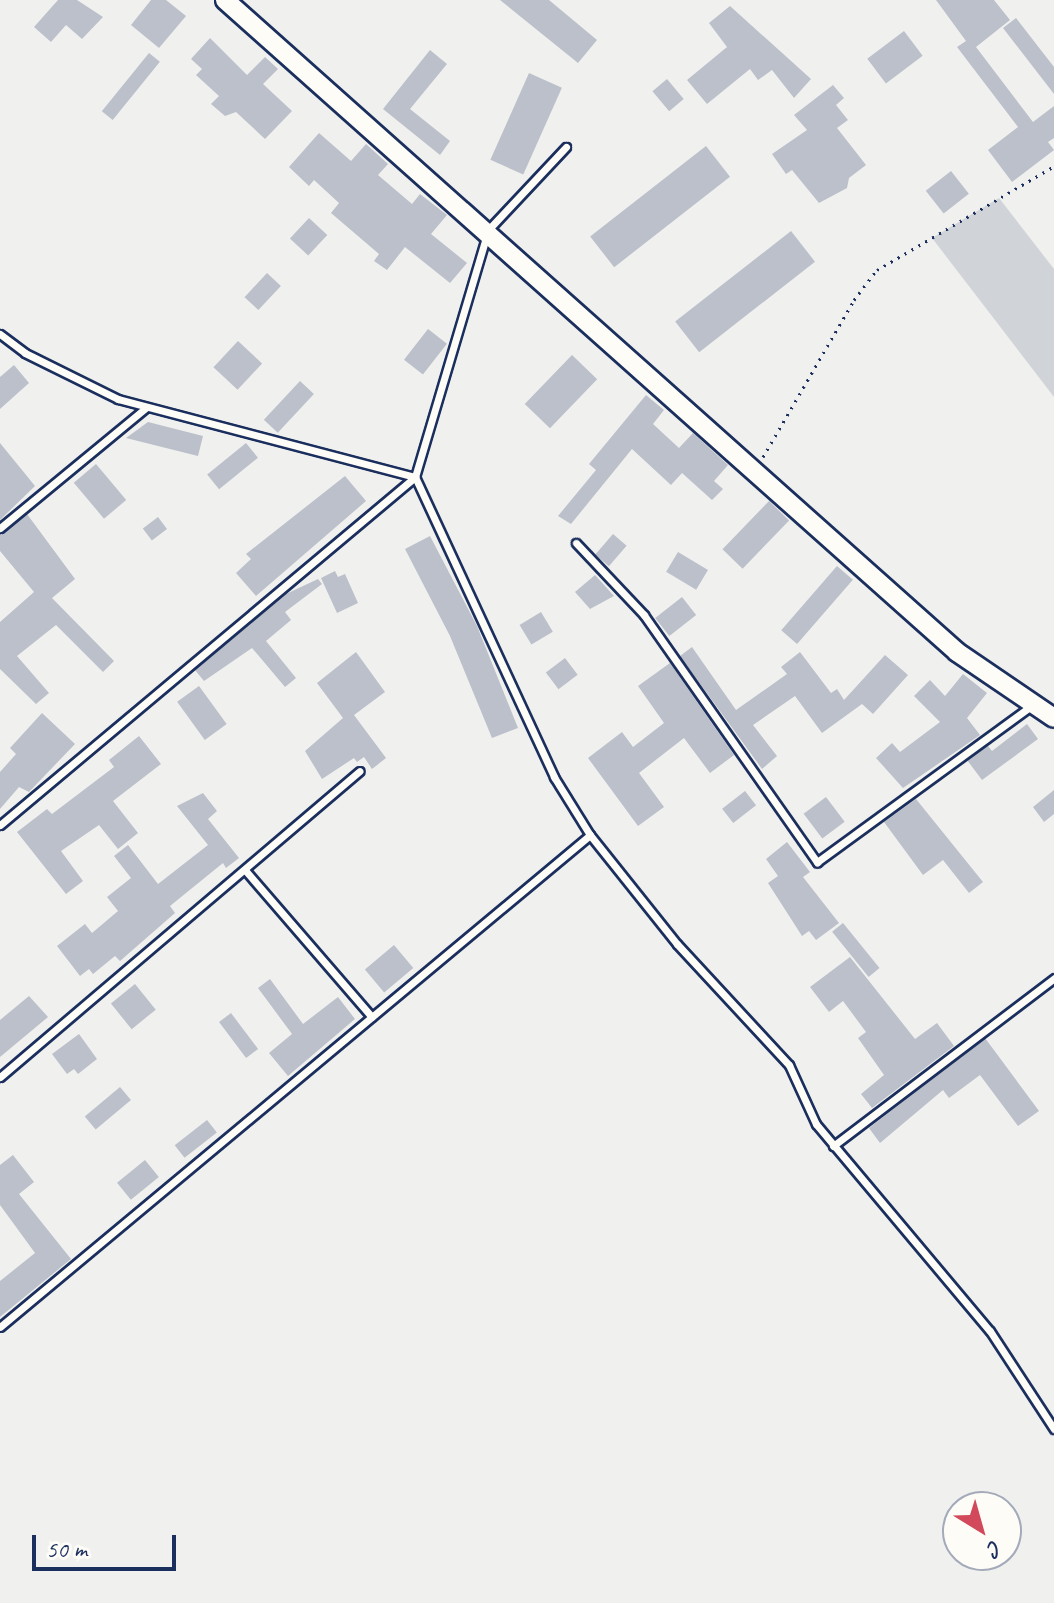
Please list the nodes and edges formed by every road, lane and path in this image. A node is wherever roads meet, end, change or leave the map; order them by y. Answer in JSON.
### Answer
{"nodes":[{"id":1,"x":225,"y":0,"type":"edge"},
{"id":2,"x":566,"y":147,"type":"dead end"},
{"id":3,"x":1054,"y":166,"type":"edge"},
{"id":4,"x":488,"y":230,"type":"junction"},
{"id":5,"x":0,"y":334,"type":"edge"},
{"id":6,"x":147,"y":407,"type":"junction"},
{"id":7,"x":755,"y":470,"type":"junction"},
{"id":8,"x":415,"y":477,"type":"junction"},
{"id":9,"x":0,"y":528,"type":"edge"},
{"id":10,"x":576,"y":543,"type":"dead end"},
{"id":11,"x":1033,"y":705,"type":"junction"},
{"id":12,"x":1054,"y":718,"type":"edge"},
{"id":13,"x":360,"y":771,"type":"dead end"},
{"id":14,"x":0,"y":825,"type":"edge"},
{"id":15,"x":590,"y":835,"type":"junction"},
{"id":16,"x":245,"y":870,"type":"junction"},
{"id":17,"x":1054,"y":978,"type":"edge"},
{"id":18,"x":372,"y":1017,"type":"junction"},
{"id":19,"x":0,"y":1077,"type":"edge"},
{"id":20,"x":833,"y":1146,"type":"junction"},
{"id":21,"x":0,"y":1327,"type":"edge"},
{"id":22,"x":1054,"y":1429,"type":"edge"}],
"edges":[{"from":1,"to":4,"type":"street"},
{"from":2,"to":4,"type":"lane"},
{"from":3,"to":7,"type":"path"},
{"from":4,"to":7,"type":"street"},
{"from":4,"to":8,"type":"lane"},
{"from":5,"to":6,"type":"lane"},
{"from":6,"to":8,"type":"lane"},
{"from":6,"to":9,"type":"lane"},
{"from":7,"to":11,"type":"street"},
{"from":8,"to":14,"type":"lane"},
{"from":8,"to":15,"type":"lane"},
{"from":10,"to":11,"type":"lane"},
{"from":11,"to":12,"type":"street"},
{"from":13,"to":16,"type":"lane"},
{"from":15,"to":18,"type":"lane"},
{"from":15,"to":20,"type":"lane"},
{"from":16,"to":18,"type":"lane"},
{"from":16,"to":19,"type":"lane"},
{"from":17,"to":20,"type":"lane"},
{"from":18,"to":21,"type":"lane"},
{"from":20,"to":22,"type":"lane"}]}
